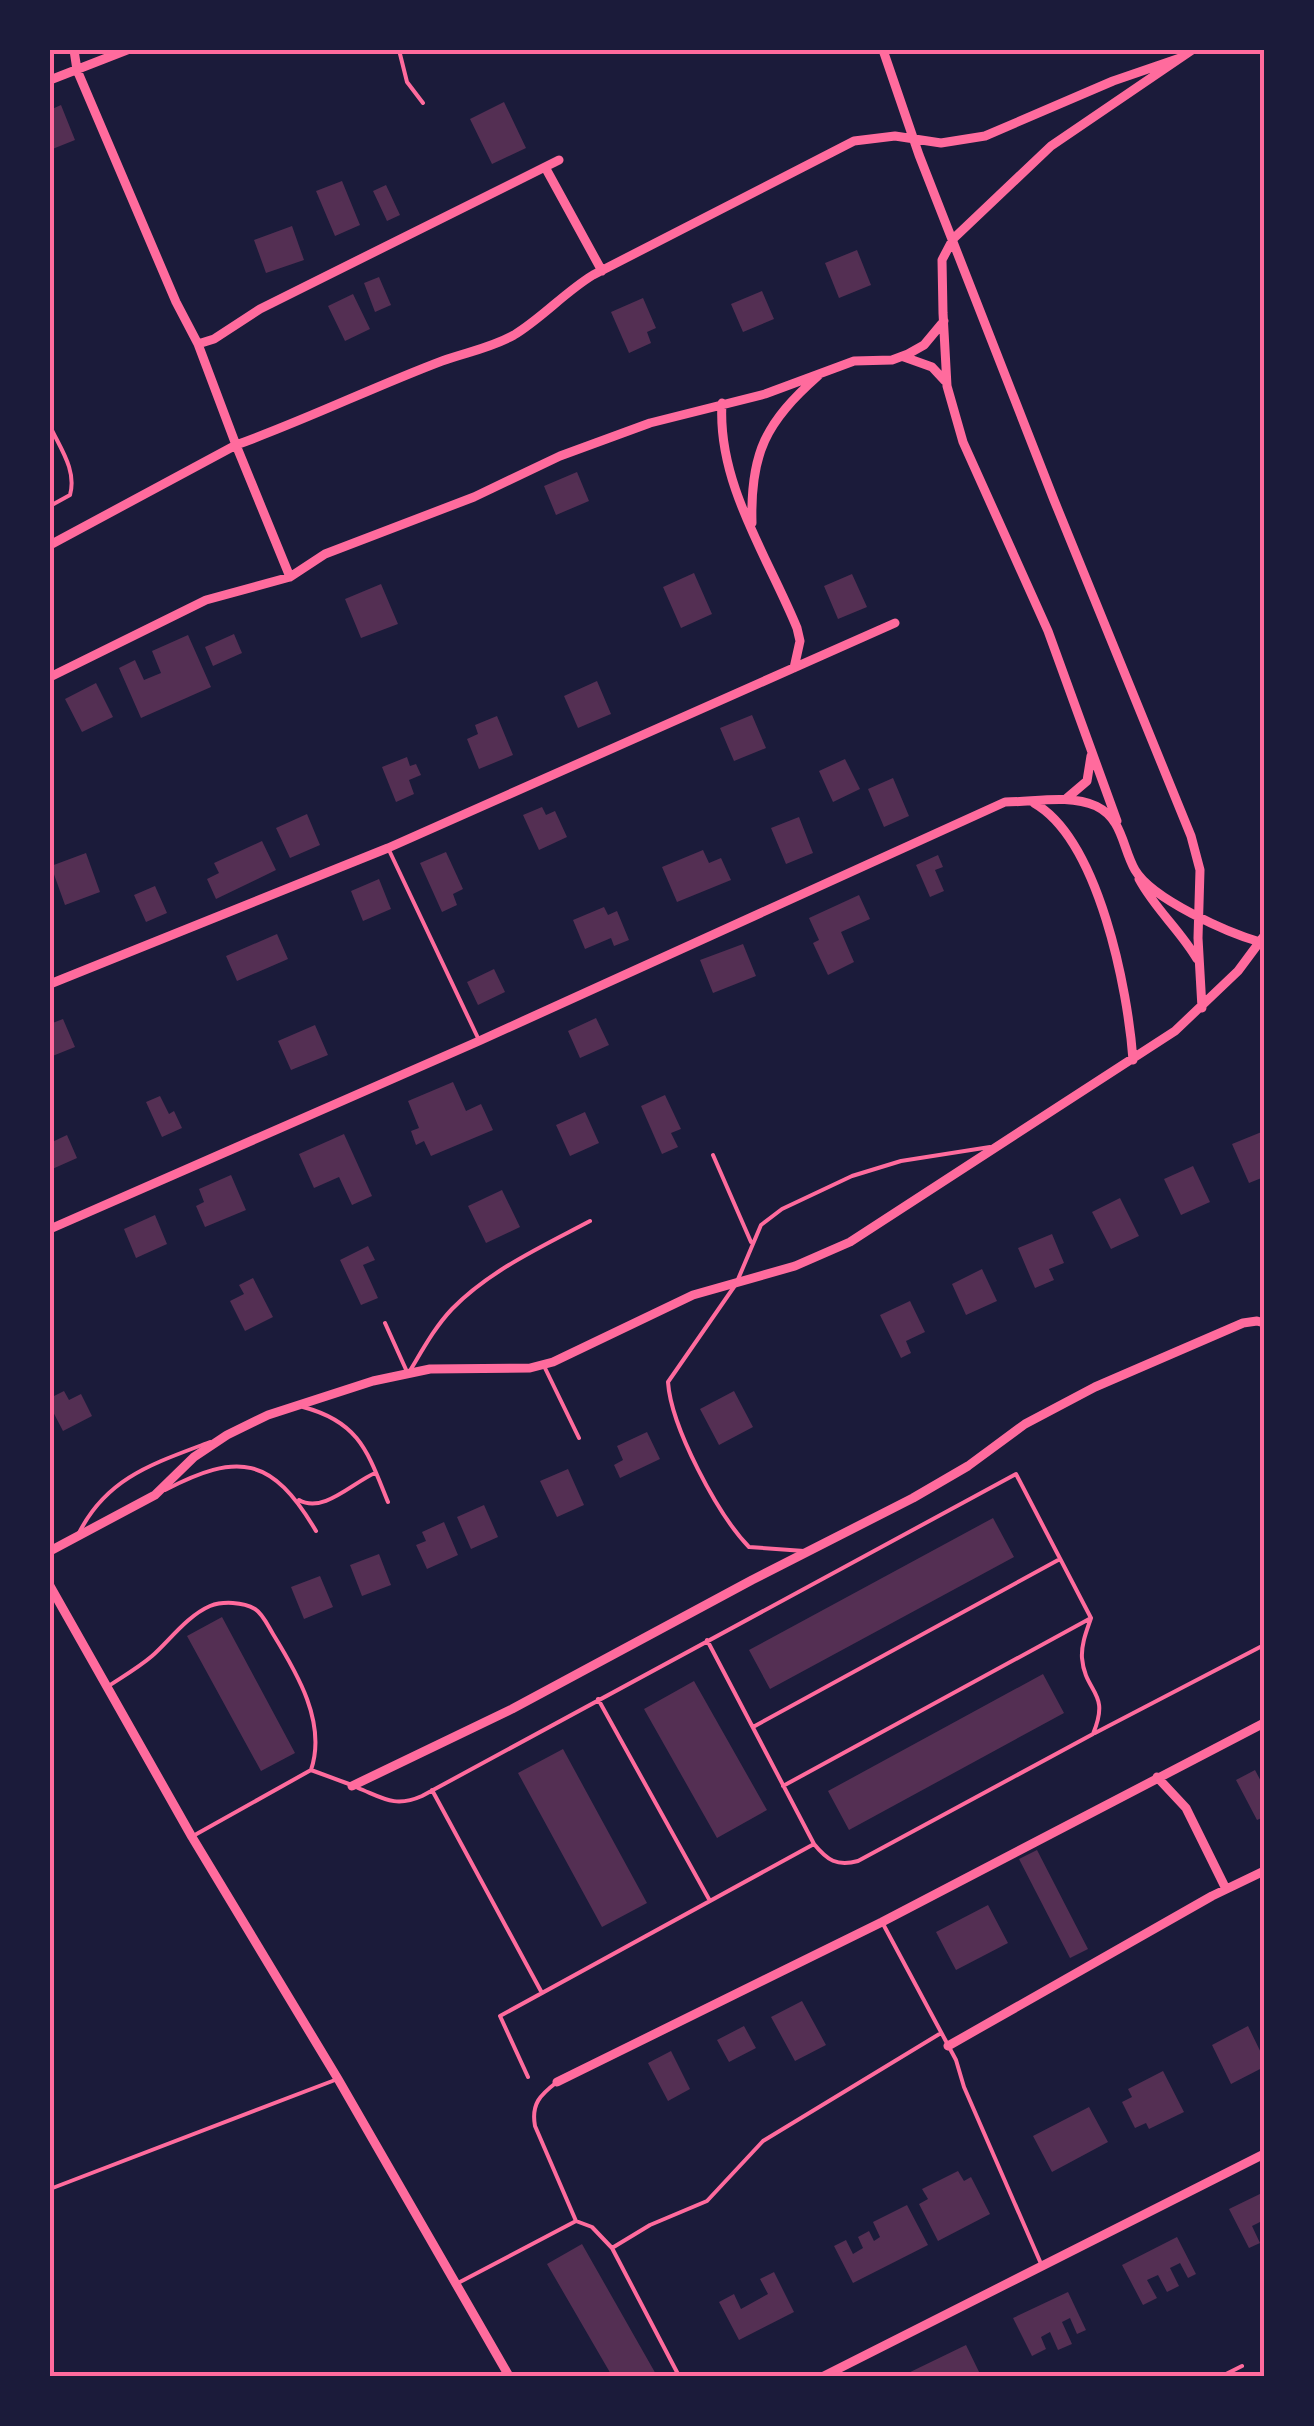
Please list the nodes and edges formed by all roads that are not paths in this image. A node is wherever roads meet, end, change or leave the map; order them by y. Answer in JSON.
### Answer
{"nodes":[{"id":1,"x":74,"y":50,"type":"edge"},
{"id":2,"x":127,"y":50,"type":"edge"},
{"id":3,"x":398,"y":50,"type":"edge"},
{"id":4,"x":883,"y":50,"type":"edge"},
{"id":5,"x":1192,"y":50,"type":"edge"},
{"id":6,"x":1180,"y":58,"type":"junction"},
{"id":7,"x":76,"y":70,"type":"junction"},
{"id":8,"x":50,"y":80,"type":"edge"},
{"id":9,"x":423,"y":103,"type":"dead end"},
{"id":10,"x":914,"y":139,"type":"junction"},
{"id":11,"x":559,"y":160,"type":"dead end"},
{"id":12,"x":546,"y":167,"type":"junction"},
{"id":13,"x":954,"y":239,"type":"junction"},
{"id":14,"x":602,"y":271,"type":"junction"},
{"id":15,"x":944,"y":321,"type":"junction"},
{"id":16,"x":198,"y":344,"type":"junction"},
{"id":17,"x":902,"y":356,"type":"junction"},
{"id":18,"x":823,"y":371,"type":"junction"},
{"id":19,"x":948,"y":386,"type":"junction"},
{"id":20,"x":722,"y":404,"type":"junction"},
{"id":21,"x":50,"y":426,"type":"edge"},
{"id":22,"x":236,"y":445,"type":"junction"},
{"id":23,"x":50,"y":506,"type":"edge"},
{"id":24,"x":753,"y":531,"type":"junction"},
{"id":25,"x":50,"y":545,"type":"edge"},
{"id":26,"x":290,"y":577,"type":"junction"},
{"id":27,"x":895,"y":623,"type":"dead end"},
{"id":28,"x":794,"y":668,"type":"junction"},
{"id":29,"x":50,"y":677,"type":"edge"},
{"id":30,"x":1091,"y":748,"type":"junction"},
{"id":31,"x":1068,"y":798,"type":"junction"},
{"id":32,"x":1032,"y":802,"type":"junction"},
{"id":33,"x":1120,"y":829,"type":"junction"},
{"id":34,"x":388,"y":848,"type":"junction"},
{"id":35,"x":1136,"y":872,"type":"junction"},
{"id":36,"x":1200,"y":918,"type":"junction"},
{"id":37,"x":1262,"y":940,"type":"edge"},
{"id":38,"x":1198,"y":962,"type":"junction"},
{"id":39,"x":50,"y":984,"type":"edge"},
{"id":40,"x":1202,"y":1008,"type":"junction"},
{"id":41,"x":479,"y":1041,"type":"junction"},
{"id":42,"x":1133,"y":1060,"type":"junction"},
{"id":43,"x":999,"y":1146,"type":"junction"},
{"id":44,"x":712,"y":1155,"type":"dead end"},
{"id":45,"x":590,"y":1221,"type":"dead end"},
{"id":46,"x":50,"y":1228,"type":"edge"},
{"id":47,"x":752,"y":1244,"type":"junction"},
{"id":48,"x":736,"y":1284,"type":"junction"},
{"id":49,"x":384,"y":1324,"type":"dead end"},
{"id":50,"x":1264,"y":1324,"type":"edge"},
{"id":51,"x":544,"y":1365,"type":"junction"},
{"id":52,"x":408,"y":1374,"type":"junction"},
{"id":53,"x":295,"y":1405,"type":"junction"},
{"id":54,"x":227,"y":1435,"type":"junction"},
{"id":55,"x":579,"y":1438,"type":"dead end"},
{"id":56,"x":376,"y":1473,"type":"junction"},
{"id":57,"x":155,"y":1495,"type":"junction"},
{"id":58,"x":295,"y":1498,"type":"junction"},
{"id":59,"x":388,"y":1502,"type":"dead end"},
{"id":60,"x":316,"y":1531,"type":"dead end"},
{"id":61,"x":77,"y":1538,"type":"junction"},
{"id":62,"x":808,"y":1551,"type":"junction"},
{"id":63,"x":50,"y":1552,"type":"edge"},
{"id":64,"x":1061,"y":1559,"type":"junction"},
{"id":65,"x":50,"y":1586,"type":"edge"},
{"id":66,"x":1092,"y":1618,"type":"junction"},
{"id":67,"x":707,"y":1640,"type":"junction"},
{"id":68,"x":1264,"y":1646,"type":"edge"},
{"id":69,"x":107,"y":1686,"type":"junction"},
{"id":70,"x":598,"y":1700,"type":"junction"},
{"id":71,"x":1264,"y":1723,"type":"edge"},
{"id":72,"x":752,"y":1727,"type":"junction"},
{"id":73,"x":1093,"y":1734,"type":"junction"},
{"id":74,"x":311,"y":1770,"type":"junction"},
{"id":75,"x":1157,"y":1776,"type":"junction"},
{"id":76,"x":352,"y":1786,"type":"junction"},
{"id":77,"x":784,"y":1786,"type":"junction"},
{"id":78,"x":432,"y":1790,"type":"junction"},
{"id":79,"x":192,"y":1837,"type":"junction"},
{"id":80,"x":814,"y":1844,"type":"junction"},
{"id":81,"x":1264,"y":1872,"type":"edge"},
{"id":82,"x":1226,"y":1890,"type":"junction"},
{"id":83,"x":710,"y":1902,"type":"junction"},
{"id":84,"x":882,"y":1922,"type":"junction"},
{"id":85,"x":542,"y":1994,"type":"junction"},
{"id":86,"x":941,"y":2033,"type":"junction"},
{"id":87,"x":948,"y":2046,"type":"junction"},
{"id":88,"x":528,"y":2078,"type":"dead end"},
{"id":89,"x":338,"y":2079,"type":"junction"},
{"id":90,"x":556,"y":2082,"type":"joint"},
{"id":91,"x":1264,"y":2154,"type":"edge"},
{"id":92,"x":50,"y":2189,"type":"edge"},
{"id":93,"x":576,"y":2221,"type":"junction"},
{"id":94,"x":612,"y":2248,"type":"junction"},
{"id":95,"x":1042,"y":2266,"type":"junction"},
{"id":96,"x":457,"y":2284,"type":"junction"},
{"id":97,"x":1242,"y":2366,"type":"dead end"},
{"id":98,"x":509,"y":2376,"type":"edge"},
{"id":99,"x":679,"y":2376,"type":"edge"},
{"id":100,"x":824,"y":2376,"type":"edge"},
{"id":101,"x":1222,"y":2376,"type":"edge"}],
"edges":[{"from":1,"to":7,"type":"street"},
{"from":2,"to":7,"type":"street"},
{"from":3,"to":9,"type":"lane"},
{"from":4,"to":10,"type":"street"},
{"from":5,"to":6,"type":"street"},
{"from":6,"to":10,"type":"street"},
{"from":6,"to":13,"type":"street"},
{"from":7,"to":8,"type":"street"},
{"from":7,"to":16,"type":"street"},
{"from":10,"to":13,"type":"street"},
{"from":10,"to":14,"type":"street"},
{"from":11,"to":12,"type":"street"},
{"from":12,"to":14,"type":"street"},
{"from":12,"to":16,"type":"street"},
{"from":13,"to":15,"type":"street"},
{"from":13,"to":36,"type":"street"},
{"from":14,"to":22,"type":"street"},
{"from":15,"to":17,"type":"street"},
{"from":15,"to":19,"type":"street"},
{"from":16,"to":22,"type":"street"},
{"from":17,"to":18,"type":"street"},
{"from":17,"to":19,"type":"street"},
{"from":18,"to":20,"type":"street"},
{"from":18,"to":24,"type":"street"},
{"from":19,"to":30,"type":"street"},
{"from":20,"to":24,"type":"street"},
{"from":20,"to":26,"type":"street"},
{"from":21,"to":23,"type":"lane"},
{"from":22,"to":25,"type":"street"},
{"from":22,"to":26,"type":"street"},
{"from":24,"to":28,"type":"street"},
{"from":26,"to":29,"type":"street"},
{"from":27,"to":28,"type":"street"},
{"from":28,"to":34,"type":"street"},
{"from":30,"to":31,"type":"street"},
{"from":30,"to":33,"type":"street"},
{"from":31,"to":32,"type":"street"},
{"from":31,"to":33,"type":"street"},
{"from":32,"to":41,"type":"street"},
{"from":32,"to":42,"type":"street"},
{"from":33,"to":35,"type":"street"},
{"from":34,"to":39,"type":"street"},
{"from":34,"to":41,"type":"lane"},
{"from":35,"to":36,"type":"street"},
{"from":35,"to":38,"type":"street"},
{"from":36,"to":37,"type":"street"},
{"from":36,"to":38,"type":"street"},
{"from":37,"to":40,"type":"street"},
{"from":38,"to":40,"type":"street"},
{"from":40,"to":42,"type":"street"},
{"from":41,"to":46,"type":"street"},
{"from":42,"to":43,"type":"street"},
{"from":43,"to":47,"type":"lane"},
{"from":43,"to":48,"type":"street"},
{"from":44,"to":47,"type":"lane"},
{"from":45,"to":52,"type":"lane"},
{"from":47,"to":48,"type":"lane"},
{"from":48,"to":51,"type":"street"},
{"from":48,"to":62,"type":"lane"},
{"from":49,"to":52,"type":"lane"},
{"from":50,"to":62,"type":"street"},
{"from":51,"to":52,"type":"street"},
{"from":51,"to":55,"type":"lane"},
{"from":52,"to":53,"type":"street"},
{"from":53,"to":54,"type":"street"},
{"from":53,"to":56,"type":"lane"},
{"from":54,"to":57,"type":"street"},
{"from":54,"to":61,"type":"lane"},
{"from":56,"to":58,"type":"lane"},
{"from":56,"to":59,"type":"lane"},
{"from":57,"to":58,"type":"lane"},
{"from":57,"to":61,"type":"street"},
{"from":58,"to":60,"type":"lane"},
{"from":61,"to":63,"type":"street"},
{"from":62,"to":76,"type":"street"},
{"from":64,"to":66,"type":"lane"},
{"from":64,"to":67,"type":"lane"},
{"from":64,"to":72,"type":"lane"},
{"from":65,"to":69,"type":"street"},
{"from":66,"to":73,"type":"lane"},
{"from":66,"to":77,"type":"lane"},
{"from":67,"to":70,"type":"lane"},
{"from":67,"to":72,"type":"lane"},
{"from":68,"to":73,"type":"lane"},
{"from":69,"to":74,"type":"lane"},
{"from":69,"to":79,"type":"street"},
{"from":70,"to":78,"type":"lane"},
{"from":70,"to":83,"type":"lane"},
{"from":71,"to":75,"type":"street"},
{"from":72,"to":77,"type":"lane"},
{"from":73,"to":80,"type":"lane"},
{"from":74,"to":76,"type":"lane"},
{"from":74,"to":79,"type":"lane"},
{"from":75,"to":82,"type":"street"},
{"from":75,"to":84,"type":"street"},
{"from":76,"to":78,"type":"lane"},
{"from":77,"to":80,"type":"lane"},
{"from":78,"to":85,"type":"lane"},
{"from":79,"to":89,"type":"street"},
{"from":80,"to":83,"type":"lane"},
{"from":81,"to":82,"type":"street"},
{"from":82,"to":87,"type":"street"},
{"from":83,"to":85,"type":"lane"},
{"from":84,"to":86,"type":"lane"},
{"from":84,"to":90,"type":"street"},
{"from":85,"to":88,"type":"lane"},
{"from":86,"to":87,"type":"lane"},
{"from":86,"to":94,"type":"lane"},
{"from":87,"to":95,"type":"lane"},
{"from":89,"to":92,"type":"lane"},
{"from":89,"to":96,"type":"street"},
{"from":90,"to":93,"type":"lane"},
{"from":91,"to":95,"type":"street"},
{"from":93,"to":94,"type":"lane"},
{"from":93,"to":96,"type":"lane"},
{"from":94,"to":99,"type":"lane"},
{"from":95,"to":100,"type":"street"},
{"from":96,"to":98,"type":"street"},
{"from":97,"to":101,"type":"lane"}]}
